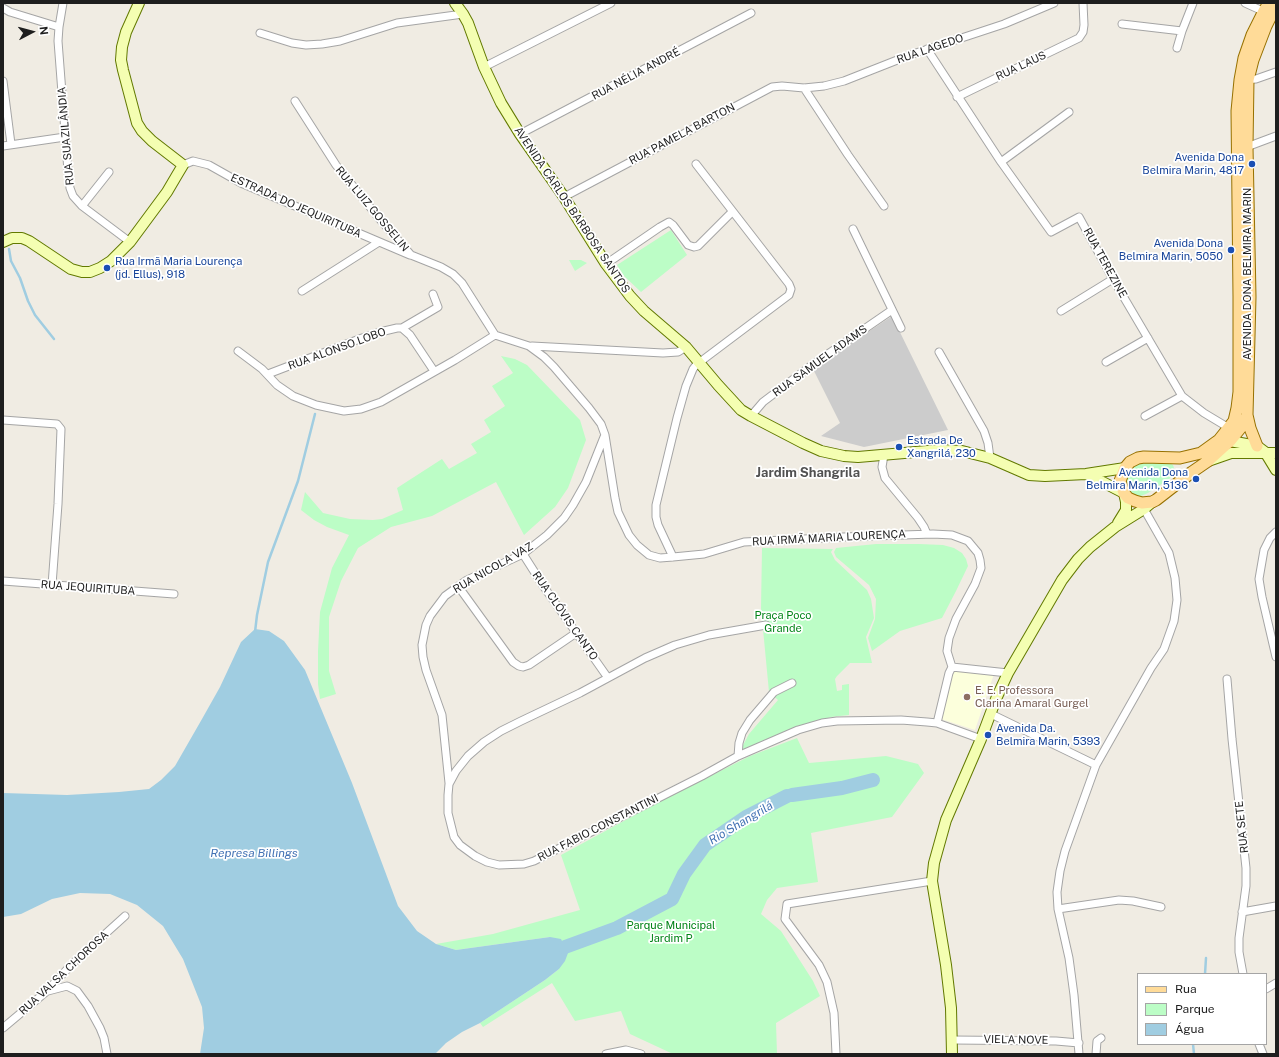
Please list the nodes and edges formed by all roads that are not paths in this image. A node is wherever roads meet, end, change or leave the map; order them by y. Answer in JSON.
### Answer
{"nodes":[{"id":1,"x":63,"y":3,"type":"edge"},
{"id":2,"x":139,"y":3,"type":"edge"},
{"id":3,"x":455,"y":3,"type":"edge"},
{"id":4,"x":611,"y":3,"type":"edge"},
{"id":5,"x":1054,"y":3,"type":"edge"},
{"id":6,"x":1083,"y":3,"type":"edge"},
{"id":7,"x":1193,"y":3,"type":"edge"},
{"id":8,"x":1245,"y":3,"type":"edge"},
{"id":9,"x":3,"y":8,"type":"edge"},
{"id":10,"x":1270,"y":9,"type":"edge"},
{"id":11,"x":751,"y":13,"type":"dead end"},
{"id":12,"x":464,"y":14,"type":"junction"},
{"id":13,"x":1122,"y":24,"type":"dead end"},
{"id":14,"x":59,"y":27,"type":"junction"},
{"id":15,"x":1182,"y":31,"type":"junction"},
{"id":16,"x":260,"y":33,"type":"dead end"},
{"id":17,"x":1177,"y":48,"type":"dead end"},
{"id":18,"x":926,"y":50,"type":"junction"},
{"id":19,"x":484,"y":67,"type":"junction"},
{"id":20,"x":1276,"y":72,"type":"edge"},
{"id":21,"x":1244,"y":80,"type":"junction"},
{"id":22,"x":3,"y":81,"type":"edge"},
{"id":23,"x":804,"y":88,"type":"junction"},
{"id":24,"x":957,"y":97,"type":"junction"},
{"id":25,"x":295,"y":101,"type":"dead end"},
{"id":26,"x":1069,"y":112,"type":"dead end"},
{"id":27,"x":520,"y":134,"type":"junction"},
{"id":28,"x":1276,"y":136,"type":"edge"},
{"id":29,"x":66,"y":137,"type":"junction"},
{"id":30,"x":11,"y":144,"type":"junction"},
{"id":31,"x":3,"y":146,"type":"edge"},
{"id":32,"x":1242,"y":149,"type":"junction"},
{"id":33,"x":1001,"y":162,"type":"junction"},
{"id":34,"x":696,"y":164,"type":"dead end"},
{"id":35,"x":183,"y":165,"type":"junction"},
{"id":36,"x":109,"y":172,"type":"dead end"},
{"id":37,"x":564,"y":197,"type":"junction"},
{"id":38,"x":82,"y":206,"type":"junction"},
{"id":39,"x":884,"y":206,"type":"dead end"},
{"id":40,"x":732,"y":212,"type":"junction"},
{"id":41,"x":853,"y":229,"type":"dead end"},
{"id":42,"x":3,"y":242,"type":"edge"},
{"id":43,"x":130,"y":242,"type":"junction"},
{"id":44,"x":379,"y":242,"type":"junction"},
{"id":45,"x":410,"y":255,"type":"junction"},
{"id":46,"x":606,"y":264,"type":"junction"},
{"id":47,"x":1113,"y":279,"type":"junction"},
{"id":48,"x":302,"y":291,"type":"dead end"},
{"id":49,"x":433,"y":294,"type":"dead end"},
{"id":50,"x":892,"y":310,"type":"junction"},
{"id":51,"x":1061,"y":311,"type":"dead end"},
{"id":52,"x":402,"y":328,"type":"junction"},
{"id":53,"x":901,"y":328,"type":"dead end"},
{"id":54,"x":495,"y":334,"type":"junction"},
{"id":55,"x":1148,"y":338,"type":"junction"},
{"id":56,"x":530,"y":346,"type":"junction"},
{"id":57,"x":686,"y":347,"type":"junction"},
{"id":58,"x":238,"y":351,"type":"dead end"},
{"id":59,"x":939,"y":352,"type":"dead end"},
{"id":60,"x":1106,"y":362,"type":"dead end"},
{"id":61,"x":699,"y":363,"type":"junction"},
{"id":62,"x":434,"y":371,"type":"junction"},
{"id":63,"x":268,"y":374,"type":"junction"},
{"id":64,"x":1182,"y":396,"type":"junction"},
{"id":65,"x":1247,"y":415,"type":"junction"},
{"id":66,"x":751,"y":416,"type":"junction"},
{"id":67,"x":1145,"y":416,"type":"dead end"},
{"id":68,"x":3,"y":420,"type":"edge"},
{"id":69,"x":1227,"y":434,"type":"junction"},
{"id":70,"x":605,"y":435,"type":"junction"},
{"id":71,"x":1261,"y":449,"type":"junction"},
{"id":72,"x":1276,"y":452,"type":"edge"},
{"id":73,"x":884,"y":455,"type":"junction"},
{"id":74,"x":990,"y":458,"type":"junction"},
{"id":75,"x":1174,"y":458,"type":"junction"},
{"id":76,"x":1208,"y":461,"type":"junction"},
{"id":77,"x":1125,"y":468,"type":"junction"},
{"id":78,"x":1276,"y":470,"type":"edge"},
{"id":79,"x":1086,"y":474,"type":"junction"},
{"id":80,"x":1180,"y":482,"type":"junction"},
{"id":81,"x":1124,"y":493,"type":"junction"},
{"id":82,"x":1148,"y":506,"type":"junction"},
{"id":83,"x":1115,"y":527,"type":"junction"},
{"id":84,"x":1276,"y":532,"type":"edge"},
{"id":85,"x":927,"y":534,"type":"junction"},
{"id":86,"x":522,"y":554,"type":"junction"},
{"id":87,"x":674,"y":557,"type":"junction"},
{"id":88,"x":3,"y":581,"type":"edge"},
{"id":89,"x":52,"y":585,"type":"junction"},
{"id":90,"x":458,"y":586,"type":"junction"},
{"id":91,"x":174,"y":594,"type":"dead end"},
{"id":92,"x":766,"y":624,"type":"dead end"},
{"id":93,"x":576,"y":632,"type":"junction"},
{"id":94,"x":1276,"y":657,"type":"edge"},
{"id":95,"x":952,"y":667,"type":"junction"},
{"id":96,"x":1008,"y":673,"type":"junction"},
{"id":97,"x":608,"y":678,"type":"junction"},
{"id":98,"x":1227,"y":679,"type":"dead end"},
{"id":99,"x":792,"y":683,"type":"dead end"},
{"id":100,"x":991,"y":714,"type":"junction"},
{"id":101,"x":937,"y":723,"type":"junction"},
{"id":102,"x":981,"y":739,"type":"junction"},
{"id":103,"x":738,"y":756,"type":"junction"},
{"id":104,"x":1096,"y":765,"type":"junction"},
{"id":105,"x":449,"y":784,"type":"junction"},
{"id":106,"x":932,"y":881,"type":"junction"},
{"id":107,"x":1276,"y":906,"type":"edge"},
{"id":108,"x":1161,"y":908,"type":"dead end"},
{"id":109,"x":1058,"y":909,"type":"junction"},
{"id":110,"x":1242,"y":912,"type":"junction"},
{"id":111,"x":125,"y":916,"type":"dead end"},
{"id":112,"x":1243,"y":973,"type":"edge"},
{"id":113,"x":1276,"y":983,"type":"edge"},
{"id":114,"x":1267,"y":988,"type":"edge"},
{"id":115,"x":47,"y":991,"type":"junction"},
{"id":116,"x":3,"y":1028,"type":"edge"},
{"id":117,"x":1101,"y":1038,"type":"dead end"},
{"id":118,"x":953,"y":1040,"type":"junction"},
{"id":119,"x":1078,"y":1043,"type":"junction"},
{"id":120,"x":107,"y":1054,"type":"edge"},
{"id":121,"x":606,"y":1054,"type":"edge"},
{"id":122,"x":641,"y":1054,"type":"edge"},
{"id":123,"x":836,"y":1054,"type":"edge"},
{"id":124,"x":952,"y":1054,"type":"edge"},
{"id":125,"x":1079,"y":1054,"type":"edge"},
{"id":126,"x":1096,"y":1054,"type":"edge"}],
"edges":[{"from":1,"to":14,"type":"street","name":"RUA SUAZILÂNDIA"},
{"from":2,"to":35,"type":"main road"},
{"from":3,"to":12,"type":"main road","name":"AVENIDA CARLOS BARBOSA SANTOS"},
{"from":4,"to":19,"type":"street"},
{"from":5,"to":18,"type":"street","name":"RUA LAGEDO"},
{"from":6,"to":24,"type":"street","name":"RUA LAUS"},
{"from":7,"to":15,"type":"street"},
{"from":8,"to":10,"type":"street"},
{"from":9,"to":14,"type":"street"},
{"from":10,"to":21,"type":"main road","name":"AVENIDA DONA BELMIRA MARIN"},
{"from":11,"to":27,"type":"street","name":"RUA NÉLIA ANDRÉ"},
{"from":12,"to":16,"type":"street"},
{"from":12,"to":19,"type":"main road","name":"AVENIDA CARLOS BARBOSA SANTOS"},
{"from":13,"to":15,"type":"street"},
{"from":14,"to":29,"type":"street","name":"RUA SUAZILÂNDIA"},
{"from":15,"to":17,"type":"street"},
{"from":18,"to":23,"type":"street","name":"RUA LAGEDO"},
{"from":18,"to":24,"type":"street","name":"RUA TEREZINE"},
{"from":19,"to":27,"type":"main road","name":"AVENIDA CARLOS BARBOSA SANTOS"},
{"from":20,"to":21,"type":"street"},
{"from":21,"to":32,"type":"main road","name":"AVENIDA DONA BELMIRA MARIN"},
{"from":22,"to":30,"type":"street"},
{"from":23,"to":37,"type":"street","name":"RUA PAMELA BARTON"},
{"from":23,"to":39,"type":"street"},
{"from":24,"to":33,"type":"street","name":"RUA TEREZINE"},
{"from":25,"to":45,"type":"street","name":"RUA LUIZ GOSSELIN"},
{"from":26,"to":33,"type":"street"},
{"from":27,"to":37,"type":"main road","name":"AVENIDA CARLOS BARBOSA SANTOS"},
{"from":28,"to":32,"type":"street"},
{"from":29,"to":30,"type":"street"},
{"from":29,"to":38,"type":"street","name":"RUA SUAZILÂNDIA"},
{"from":30,"to":31,"type":"street"},
{"from":32,"to":65,"type":"main road","name":"AVENIDA DONA BELMIRA MARIN"},
{"from":32,"to":69,"type":"main road","name":"AVENIDA DONA BELMIRA MARIN"},
{"from":33,"to":47,"type":"street","name":"RUA TEREZINE"},
{"from":34,"to":40,"type":"street"},
{"from":35,"to":43,"type":"main road"},
{"from":35,"to":44,"type":"street","name":"ESTRADA DO JEQUIRITUBA"},
{"from":36,"to":38,"type":"street"},
{"from":37,"to":46,"type":"main road","name":"AVENIDA CARLOS BARBOSA SANTOS"},
{"from":38,"to":43,"type":"street","name":"RUA SUAZILÂNDIA"},
{"from":40,"to":46,"type":"street"},
{"from":40,"to":61,"type":"street"},
{"from":41,"to":50,"type":"street"},
{"from":42,"to":43,"type":"main road"},
{"from":44,"to":45,"type":"street","name":"ESTRADA DO JEQUIRITUBA"},
{"from":44,"to":48,"type":"street"},
{"from":45,"to":54,"type":"street","name":"RUA LUIZ GOSSELIN"},
{"from":46,"to":57,"type":"main road","name":"AVENIDA CARLOS BARBOSA SANTOS"},
{"from":47,"to":51,"type":"street"},
{"from":47,"to":55,"type":"street","name":"RUA TEREZINE"},
{"from":49,"to":52,"type":"street"},
{"from":50,"to":53,"type":"street"},
{"from":50,"to":66,"type":"street","name":"RUA SAMUEL ADAMS"},
{"from":52,"to":62,"type":"street","name":"RUA ALONSO LOBO"},
{"from":52,"to":63,"type":"street","name":"RUA ALONSO LOBO"},
{"from":54,"to":56,"type":"street","name":"RUA IRMÃ MARIA LOURENÇA"},
{"from":54,"to":62,"type":"street"},
{"from":55,"to":60,"type":"street"},
{"from":55,"to":64,"type":"street","name":"RUA TEREZINE"},
{"from":56,"to":57,"type":"street"},
{"from":56,"to":70,"type":"street","name":"RUA IRMÃ MARIA LOURENÇA"},
{"from":57,"to":61,"type":"main road","name":"AVENIDA CARLOS BARBOSA SANTOS"},
{"from":58,"to":63,"type":"street"},
{"from":59,"to":74,"type":"street"},
{"from":61,"to":66,"type":"main road","name":"AVENIDA CARLOS BARBOSA SANTOS"},
{"from":61,"to":87,"type":"street"},
{"from":62,"to":63,"type":"street"},
{"from":64,"to":67,"type":"street"},
{"from":64,"to":69,"type":"street","name":"RUA TEREZINE"},
{"from":65,"to":69,"type":"main road","name":"AVENIDA DONA BELMIRA MARIN"},
{"from":65,"to":71,"type":"main road"},
{"from":66,"to":73,"type":"main road","name":"AVENIDA CARLOS BARBOSA SANTOS"},
{"from":68,"to":89,"type":"street"},
{"from":69,"to":71,"type":"main road"},
{"from":69,"to":75,"type":"main road","name":"AVENIDA DONA BELMIRA MARIN"},
{"from":69,"to":76,"type":"main road","name":"AVENIDA DONA BELMIRA MARIN"},
{"from":70,"to":86,"type":"street","name":"RUA NICOLA VAZ"},
{"from":70,"to":87,"type":"street","name":"RUA IRMÃ MARIA LOURENÇA"},
{"from":71,"to":72,"type":"main road"},
{"from":71,"to":76,"type":"main road"},
{"from":71,"to":78,"type":"main road"},
{"from":73,"to":74,"type":"main road","name":"AVENIDA CARLOS BARBOSA SANTOS"},
{"from":73,"to":85,"type":"street"},
{"from":74,"to":79,"type":"main road","name":"AVENIDA CARLOS BARBOSA SANTOS"},
{"from":75,"to":77,"type":"main road","name":"AVENIDA DONA BELMIRA MARIN"},
{"from":75,"to":80,"type":"main road"},
{"from":76,"to":80,"type":"main road","name":"AVENIDA DONA BELMIRA MARIN"},
{"from":77,"to":79,"type":"main road","name":"AVENIDA CARLOS BARBOSA SANTOS"},
{"from":77,"to":81,"type":"main road","name":"AVENIDA DONA BELMIRA MARIN"},
{"from":79,"to":81,"type":"main road","name":"AVENIDA CARLOS BARBOSA SANTOS"},
{"from":80,"to":82,"type":"main road","name":"AVENIDA DONA BELMIRA MARIN"},
{"from":81,"to":82,"type":"main road"},
{"from":81,"to":83,"type":"main road","name":"AVENIDA DONA BELMIRA MARIN"},
{"from":82,"to":83,"type":"main road","name":"AVENIDA DONA BELMIRA MARIN"},
{"from":82,"to":104,"type":"street"},
{"from":83,"to":96,"type":"main road","name":"AVENIDA DONA BELMIRA MARIN"},
{"from":84,"to":94,"type":"street"},
{"from":85,"to":87,"type":"street","name":"RUA IRMÃ MARIA LOURENÇA"},
{"from":85,"to":95,"type":"street","name":"RUA IRMÃ MARIA LOURENÇA"},
{"from":86,"to":90,"type":"street","name":"RUA NICOLA VAZ"},
{"from":86,"to":93,"type":"street","name":"RUA CLÓVIS CANTO"},
{"from":88,"to":89,"type":"street","name":"RUA JEQUIRITUBA"},
{"from":89,"to":91,"type":"street","name":"RUA JEQUIRITUBA"},
{"from":90,"to":93,"type":"street"},
{"from":90,"to":105,"type":"street","name":"RUA NICOLA VAZ"},
{"from":92,"to":97,"type":"street","name":"RUA FABIO CONSTANTINI"},
{"from":93,"to":97,"type":"street","name":"RUA CLÓVIS CANTO"},
{"from":95,"to":96,"type":"street"},
{"from":95,"to":101,"type":"street"},
{"from":96,"to":100,"type":"main road","name":"AVENIDA DONA BELMIRA MARIN"},
{"from":97,"to":105,"type":"street","name":"RUA FABIO CONSTANTINI"},
{"from":98,"to":110,"type":"street","name":"RUA SETE"},
{"from":99,"to":103,"type":"street"},
{"from":100,"to":102,"type":"main road","name":"AVENIDA DONA BELMIRA MARIN"},
{"from":100,"to":104,"type":"street"},
{"from":101,"to":102,"type":"street","name":"RUA FABIO CONSTANTINI"},
{"from":101,"to":103,"type":"street","name":"RUA FABIO CONSTANTINI"},
{"from":102,"to":106,"type":"main road","name":"AVENIDA DONA BELMIRA MARIN"},
{"from":103,"to":105,"type":"street","name":"RUA FABIO CONSTANTINI"},
{"from":104,"to":109,"type":"street"},
{"from":106,"to":118,"type":"main road","name":"AVENIDA DONA BELMIRA MARIN"},
{"from":106,"to":123,"type":"street"},
{"from":107,"to":110,"type":"street"},
{"from":108,"to":109,"type":"street"},
{"from":109,"to":119,"type":"street"},
{"from":110,"to":112,"type":"street","name":"RUA SETE"},
{"from":111,"to":115,"type":"street","name":"RUA VALSA CHOROSA"},
{"from":113,"to":114,"type":"street"},
{"from":115,"to":116,"type":"street","name":"RUA VALSA CHOROSA"},
{"from":115,"to":120,"type":"street"},
{"from":117,"to":126,"type":"street"},
{"from":118,"to":119,"type":"street","name":"VIELA NOVE"},
{"from":118,"to":124,"type":"main road","name":"AVENIDA DONA BELMIRA MARIN"},
{"from":119,"to":125,"type":"street"},
{"from":121,"to":122,"type":"street"}]}
